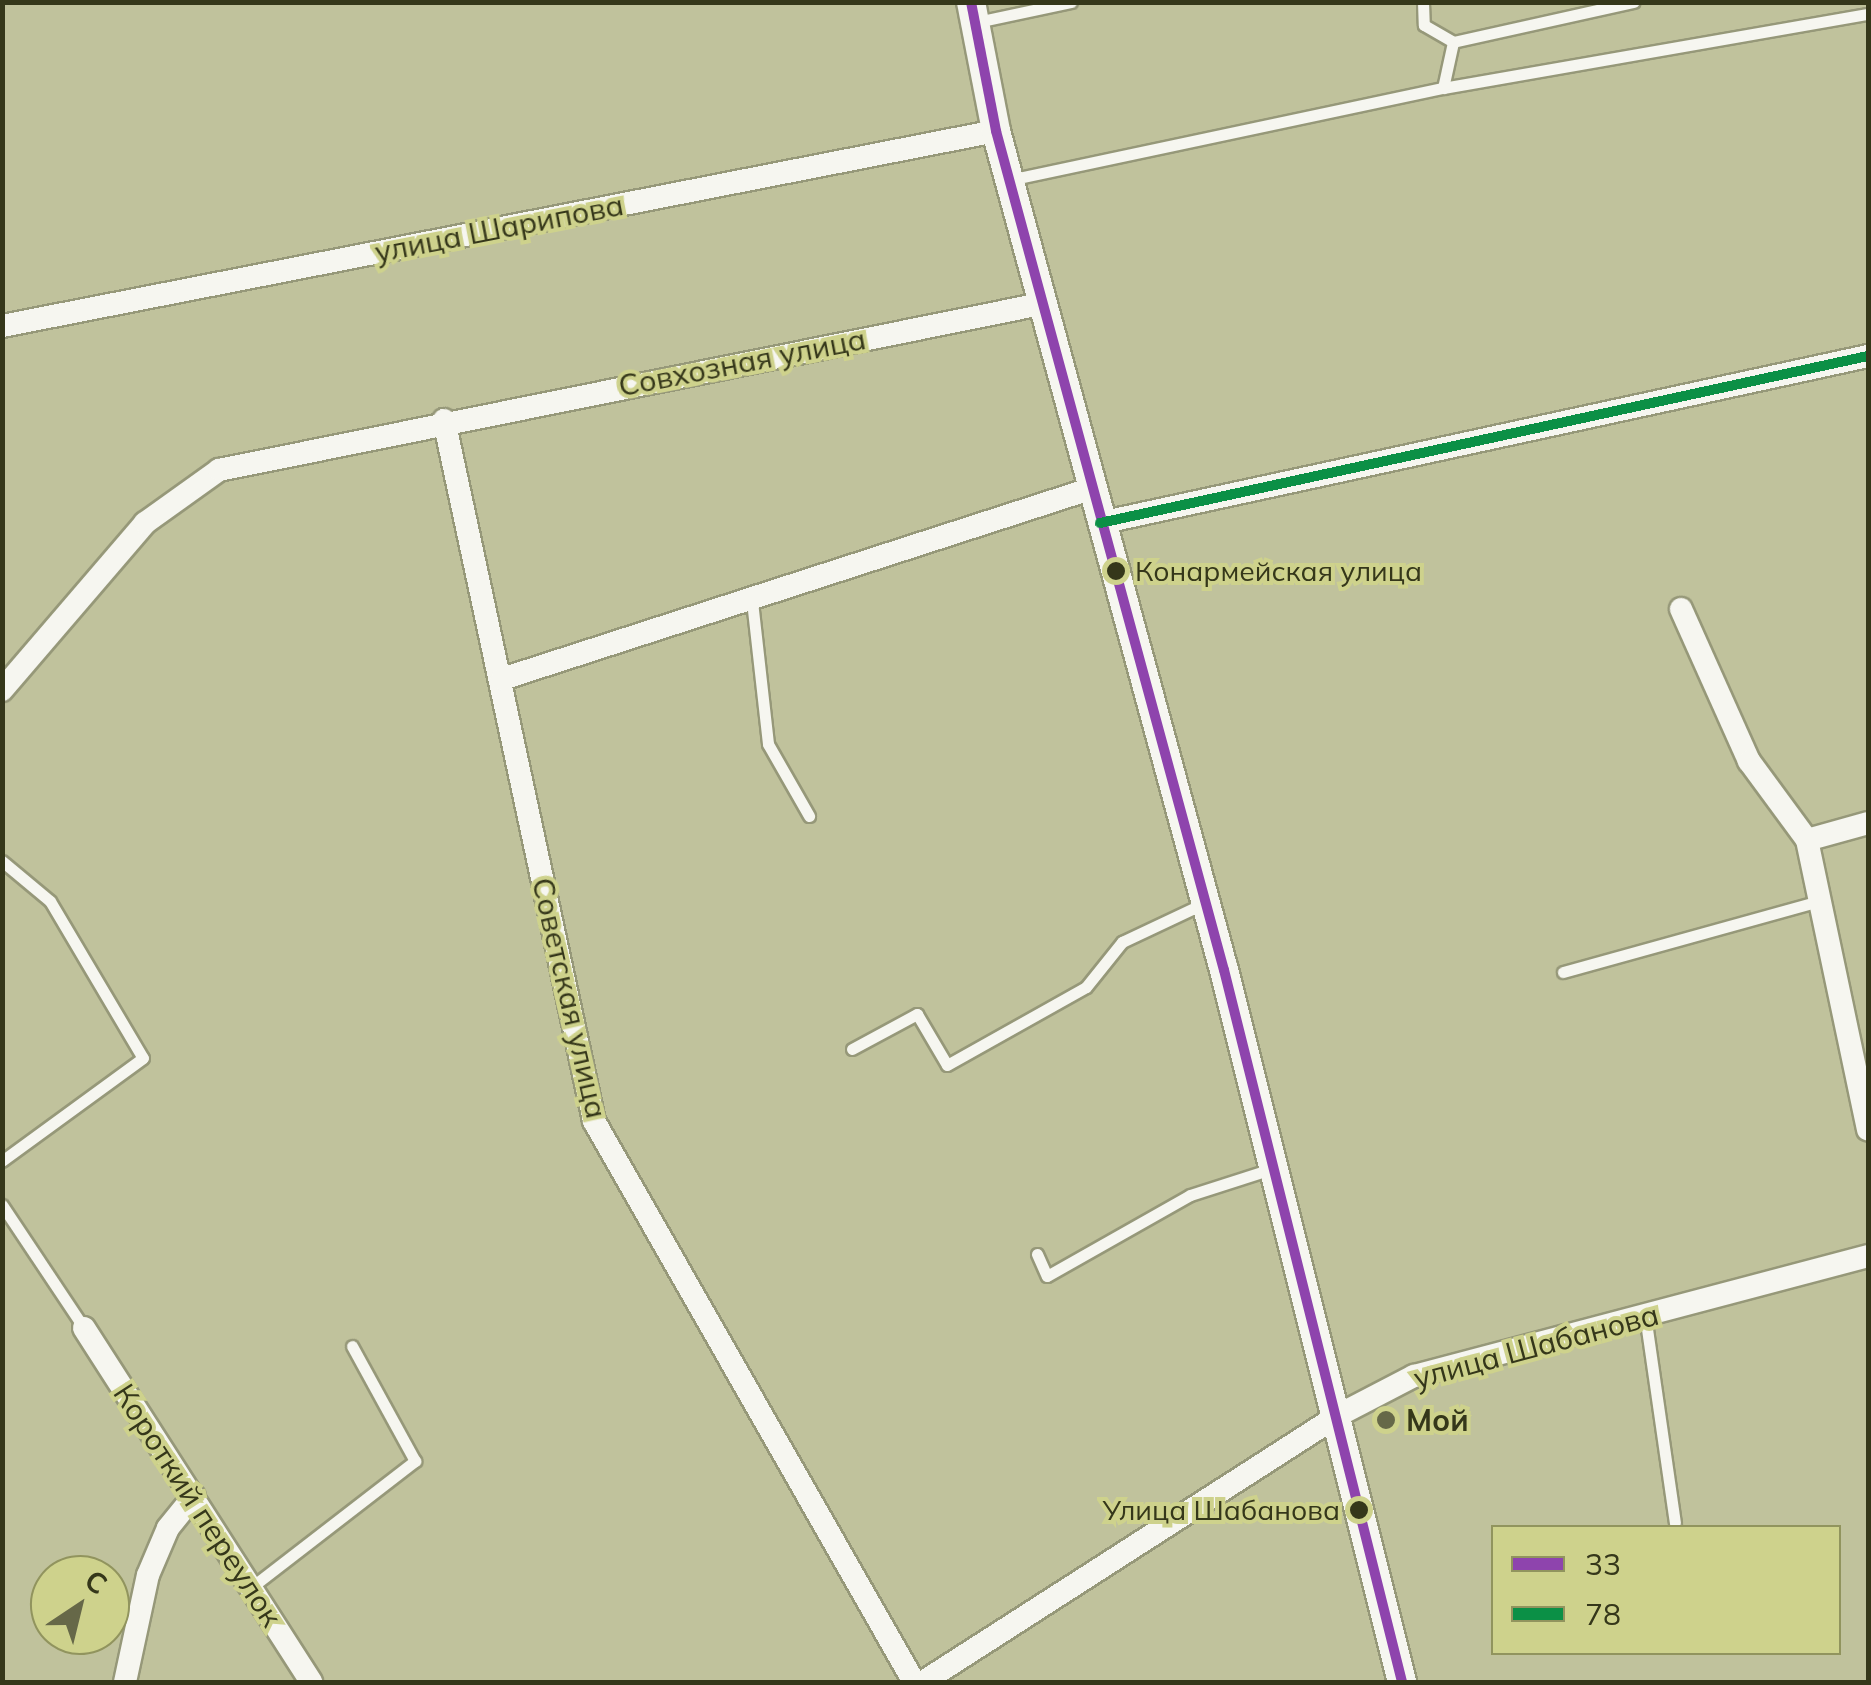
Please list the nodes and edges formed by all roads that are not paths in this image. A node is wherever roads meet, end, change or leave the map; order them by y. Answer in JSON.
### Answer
{"nodes":[{"id":1,"x":1071,"y":2,"type":"edge"},
{"id":2,"x":1423,"y":2,"type":"edge"},
{"id":3,"x":1634,"y":2,"type":"edge"},
{"id":4,"x":973,"y":12,"type":"edge"},
{"id":5,"x":1868,"y":14,"type":"edge"},
{"id":6,"x":1453,"y":42,"type":"junction"},
{"id":7,"x":1443,"y":88,"type":"junction"},
{"id":8,"x":996,"y":131,"type":"junction"},
{"id":9,"x":1009,"y":180,"type":"junction"},
{"id":10,"x":1040,"y":304,"type":"junction"},
{"id":11,"x":2,"y":326,"type":"edge"},
{"id":12,"x":1868,"y":356,"type":"edge"},
{"id":13,"x":444,"y":420,"type":"junction"},
{"id":14,"x":1090,"y":489,"type":"junction"},
{"id":15,"x":1100,"y":522,"type":"junction"},
{"id":16,"x":752,"y":601,"type":"junction"},
{"id":17,"x":1681,"y":609,"type":"dead end"},
{"id":18,"x":502,"y":680,"type":"junction"},
{"id":19,"x":2,"y":690,"type":"edge"},
{"id":20,"x":809,"y":816,"type":"dead end"},
{"id":21,"x":1868,"y":823,"type":"edge"},
{"id":22,"x":1807,"y":840,"type":"junction"},
{"id":23,"x":2,"y":861,"type":"edge"},
{"id":24,"x":1821,"y":900,"type":"junction"},
{"id":25,"x":1205,"y":904,"type":"junction"},
{"id":26,"x":1563,"y":972,"type":"dead end"},
{"id":27,"x":852,"y":1049,"type":"dead end"},
{"id":28,"x":1868,"y":1130,"type":"edge"},
{"id":29,"x":2,"y":1161,"type":"edge"},
{"id":30,"x":1274,"y":1168,"type":"junction"},
{"id":31,"x":2,"y":1204,"type":"edge"},
{"id":32,"x":1037,"y":1254,"type":"dead end"},
{"id":33,"x":1868,"y":1256,"type":"edge"},
{"id":34,"x":1646,"y":1315,"type":"junction"},
{"id":35,"x":84,"y":1328,"type":"joint"},
{"id":36,"x":352,"y":1346,"type":"dead end"},
{"id":37,"x":1337,"y":1416,"type":"junction"},
{"id":38,"x":194,"y":1496,"type":"junction"},
{"id":39,"x":1676,"y":1523,"type":"dead end"},
{"id":40,"x":253,"y":1586,"type":"junction"},
{"id":41,"x":125,"y":1682,"type":"edge"},
{"id":42,"x":311,"y":1682,"type":"edge"},
{"id":43,"x":914,"y":1682,"type":"edge"},
{"id":44,"x":922,"y":1682,"type":"edge"},
{"id":45,"x":1402,"y":1682,"type":"edge"}],
"edges":[{"from":1,"to":4,"type":"lane"},
{"from":2,"to":6,"type":"lane"},
{"from":3,"to":6,"type":"lane"},
{"from":4,"to":8,"type":"street"},
{"from":5,"to":7,"type":"lane"},
{"from":6,"to":7,"type":"lane"},
{"from":7,"to":9,"type":"lane"},
{"from":8,"to":9,"type":"street"},
{"from":8,"to":11,"type":"street","name":"улица Шарипова"},
{"from":9,"to":10,"type":"street"},
{"from":10,"to":13,"type":"street","name":"Совхозная улица"},
{"from":10,"to":14,"type":"street"},
{"from":12,"to":15,"type":"street"},
{"from":13,"to":18,"type":"street","name":"Советская улица"},
{"from":13,"to":19,"type":"street"},
{"from":14,"to":15,"type":"street"},
{"from":14,"to":16,"type":"street"},
{"from":15,"to":25,"type":"street"},
{"from":16,"to":18,"type":"street"},
{"from":16,"to":20,"type":"lane"},
{"from":17,"to":22,"type":"street"},
{"from":18,"to":43,"type":"street","name":"Советская улица"},
{"from":21,"to":22,"type":"street"},
{"from":22,"to":24,"type":"street"},
{"from":23,"to":29,"type":"lane"},
{"from":24,"to":26,"type":"lane"},
{"from":24,"to":28,"type":"street"},
{"from":25,"to":27,"type":"lane"},
{"from":25,"to":30,"type":"street"},
{"from":30,"to":32,"type":"lane"},
{"from":30,"to":37,"type":"street"},
{"from":31,"to":35,"type":"lane"},
{"from":33,"to":34,"type":"street","name":"улица Шабанова"},
{"from":34,"to":37,"type":"street","name":"улица Шабанова"},
{"from":34,"to":39,"type":"lane"},
{"from":35,"to":38,"type":"street","name":"Короткий переулок"},
{"from":36,"to":40,"type":"lane"},
{"from":37,"to":44,"type":"street","name":"улица Шабанова"},
{"from":37,"to":45,"type":"street"},
{"from":38,"to":40,"type":"street","name":"Короткий переулок"},
{"from":38,"to":41,"type":"street"},
{"from":40,"to":42,"type":"street","name":"Короткий переулок"}]}
